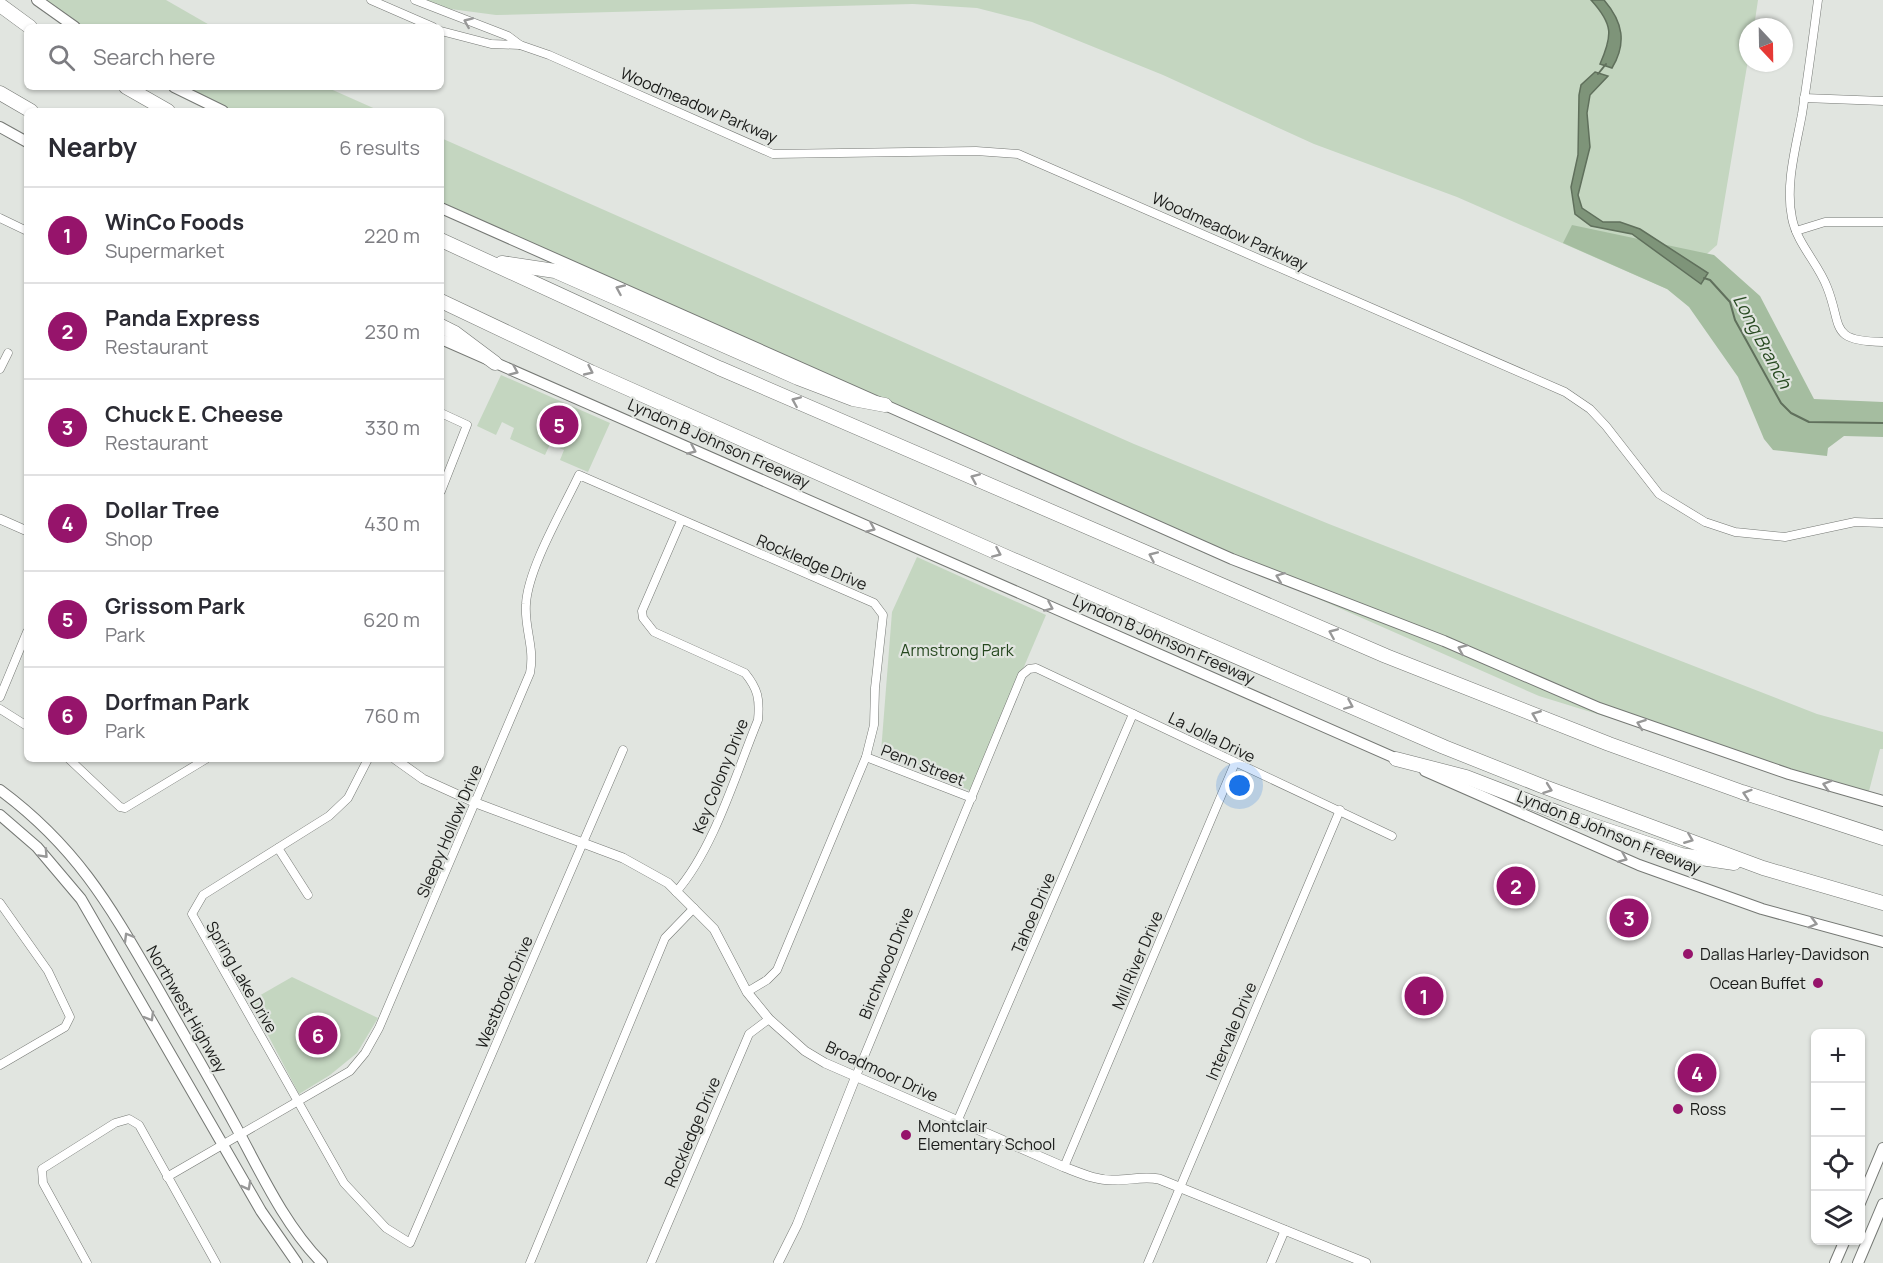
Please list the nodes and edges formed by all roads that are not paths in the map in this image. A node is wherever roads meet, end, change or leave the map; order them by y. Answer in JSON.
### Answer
{"nodes":[{"id":1,"x":37,"y":0,"type":"edge"},
{"id":2,"x":371,"y":0,"type":"edge"},
{"id":3,"x":415,"y":0,"type":"edge"},
{"id":4,"x":1818,"y":0,"type":"edge"},
{"id":5,"x":0,"y":5,"type":"edge"},
{"id":6,"x":26,"y":24,"type":"edge"},
{"id":7,"x":71,"y":24,"type":"edge"},
{"id":8,"x":426,"y":24,"type":"edge"},
{"id":9,"x":444,"y":32,"type":"edge"},
{"id":10,"x":520,"y":45,"type":"junction"},
{"id":11,"x":131,"y":90,"type":"edge"},
{"id":12,"x":180,"y":90,"type":"edge"},
{"id":13,"x":0,"y":93,"type":"edge"},
{"id":14,"x":1804,"y":98,"type":"junction"},
{"id":15,"x":1883,"y":102,"type":"edge"},
{"id":16,"x":26,"y":108,"type":"edge"},
{"id":17,"x":163,"y":108,"type":"edge"},
{"id":18,"x":218,"y":108,"type":"edge"},
{"id":19,"x":0,"y":127,"type":"edge"},
{"id":20,"x":24,"y":140,"type":"edge"},
{"id":21,"x":444,"y":209,"type":"edge"},
{"id":22,"x":0,"y":218,"type":"edge"},
{"id":23,"x":1883,"y":222,"type":"edge"},
{"id":24,"x":24,"y":230,"type":"edge"},
{"id":25,"x":1796,"y":231,"type":"junction"},
{"id":26,"x":444,"y":241,"type":"edge"},
{"id":27,"x":486,"y":260,"type":"junction"},
{"id":28,"x":444,"y":302,"type":"edge"},
{"id":29,"x":444,"y":328,"type":"edge"},
{"id":30,"x":444,"y":340,"type":"edge"},
{"id":31,"x":1883,"y":342,"type":"edge"},
{"id":32,"x":8,"y":353,"type":"dead end"},
{"id":33,"x":495,"y":363,"type":"junction"},
{"id":34,"x":0,"y":369,"type":"edge"},
{"id":35,"x":885,"y":405,"type":"junction"},
{"id":36,"x":444,"y":414,"type":"edge"},
{"id":37,"x":579,"y":475,"type":"joint"},
{"id":38,"x":444,"y":483,"type":"edge"},
{"id":39,"x":0,"y":519,"type":"edge"},
{"id":40,"x":681,"y":521,"type":"junction"},
{"id":41,"x":1883,"y":523,"type":"edge"},
{"id":42,"x":24,"y":530,"type":"edge"},
{"id":43,"x":24,"y":639,"type":"edge"},
{"id":44,"x":1022,"y":675,"type":"joint"},
{"id":45,"x":0,"y":697,"type":"edge"},
{"id":46,"x":0,"y":709,"type":"edge"},
{"id":47,"x":1133,"y":714,"type":"junction"},
{"id":48,"x":24,"y":724,"type":"edge"},
{"id":49,"x":623,"y":750,"type":"dead end"},
{"id":50,"x":866,"y":757,"type":"junction"},
{"id":51,"x":1396,"y":759,"type":"junction"},
{"id":52,"x":72,"y":762,"type":"edge"},
{"id":53,"x":201,"y":762,"type":"edge"},
{"id":54,"x":366,"y":762,"type":"edge"},
{"id":55,"x":399,"y":762,"type":"edge"},
{"id":56,"x":1235,"y":763,"type":"junction"},
{"id":57,"x":0,"y":790,"type":"edge"},
{"id":58,"x":972,"y":798,"type":"junction"},
{"id":59,"x":1883,"y":801,"type":"edge"},
{"id":60,"x":476,"y":803,"type":"junction"},
{"id":61,"x":1340,"y":810,"type":"junction"},
{"id":62,"x":0,"y":815,"type":"edge"},
{"id":63,"x":1392,"y":836,"type":"dead end"},
{"id":64,"x":1883,"y":838,"type":"edge"},
{"id":65,"x":582,"y":843,"type":"junction"},
{"id":66,"x":278,"y":848,"type":"junction"},
{"id":67,"x":1763,"y":868,"type":"junction"},
{"id":68,"x":676,"y":892,"type":"junction"},
{"id":69,"x":308,"y":895,"type":"dead end"},
{"id":70,"x":0,"y":903,"type":"edge"},
{"id":71,"x":1883,"y":903,"type":"edge"},
{"id":72,"x":694,"y":908,"type":"junction"},
{"id":73,"x":1883,"y":942,"type":"edge"},
{"id":74,"x":747,"y":992,"type":"junction"},
{"id":75,"x":769,"y":1019,"type":"junction"},
{"id":76,"x":0,"y":1065,"type":"edge"},
{"id":77,"x":856,"y":1076,"type":"junction"},
{"id":78,"x":297,"y":1102,"type":"junction"},
{"id":79,"x":957,"y":1122,"type":"junction"},
{"id":80,"x":240,"y":1134,"type":"junction"},
{"id":81,"x":224,"y":1144,"type":"junction"},
{"id":82,"x":1883,"y":1148,"type":"edge"},
{"id":83,"x":1064,"y":1167,"type":"junction"},
{"id":84,"x":167,"y":1177,"type":"junction"},
{"id":85,"x":1180,"y":1187,"type":"junction"},
{"id":86,"x":1865,"y":1191,"type":"edge"},
{"id":87,"x":1883,"y":1204,"type":"edge"},
{"id":88,"x":1285,"y":1230,"type":"junction"},
{"id":89,"x":410,"y":1243,"type":"joint"},
{"id":90,"x":1843,"y":1245,"type":"edge"},
{"id":91,"x":87,"y":1263,"type":"edge"},
{"id":92,"x":216,"y":1263,"type":"edge"},
{"id":93,"x":297,"y":1263,"type":"edge"},
{"id":94,"x":322,"y":1263,"type":"edge"},
{"id":95,"x":530,"y":1263,"type":"edge"},
{"id":96,"x":651,"y":1263,"type":"edge"},
{"id":97,"x":778,"y":1263,"type":"edge"},
{"id":98,"x":1148,"y":1263,"type":"edge"},
{"id":99,"x":1271,"y":1263,"type":"edge"},
{"id":100,"x":1366,"y":1263,"type":"edge"},
{"id":101,"x":1835,"y":1263,"type":"edge"},
{"id":102,"x":1858,"y":1263,"type":"edge"}],
"edges":[{"from":1,"to":7,"type":"main road"},
{"from":2,"to":8,"type":"street"},
{"from":10,"to":3,"type":"street","name":"Woodmeadow Parkway","one_way":true},
{"from":4,"to":14,"type":"street"},
{"from":5,"to":6,"type":"highway"},
{"from":9,"to":10,"type":"street","name":"Woodmeadow Parkway"},
{"from":10,"to":41,"type":"street","name":"Woodmeadow Parkway"},
{"from":11,"to":17,"type":"highway"},
{"from":12,"to":18,"type":"main road"},
{"from":13,"to":16,"type":"highway"},
{"from":14,"to":15,"type":"street"},
{"from":14,"to":25,"type":"street"},
{"from":19,"to":20,"type":"main road"},
{"from":35,"to":21,"type":"main road","one_way":true},
{"from":22,"to":24,"type":"street"},
{"from":23,"to":25,"type":"street"},
{"from":25,"to":31,"type":"street"},
{"from":26,"to":27,"type":"highway"},
{"from":27,"to":35,"type":"highway"},
{"from":64,"to":27,"type":"highway","one_way":true},
{"from":28,"to":67,"type":"highway","name":"Lyndon B Johnson Freeway","one_way":true},
{"from":29,"to":33,"type":"highway"},
{"from":30,"to":33,"type":"main road","name":"Lyndon B Johnson Freeway"},
{"from":32,"to":34,"type":"street"},
{"from":33,"to":51,"type":"main road","name":"Lyndon B Johnson Freeway","one_way":true},
{"from":59,"to":35,"type":"main road","one_way":true},
{"from":36,"to":38,"type":"street"},
{"from":37,"to":40,"type":"street","name":"Rockledge Drive"},
{"from":37,"to":60,"type":"street","name":"Sleepy Hollow Drive"},
{"from":39,"to":42,"type":"street"},
{"from":40,"to":50,"type":"street","name":"Rockledge Drive"},
{"from":40,"to":68,"type":"street","name":"Key Colony Drive"},
{"from":43,"to":45,"type":"street"},
{"from":44,"to":47,"type":"street","name":"La Jolla Drive"},
{"from":44,"to":58,"type":"street","name":"Birchwood Drive"},
{"from":46,"to":48,"type":"street"},
{"from":47,"to":56,"type":"street","name":"La Jolla Drive"},
{"from":47,"to":79,"type":"street","name":"Tahoe Drive"},
{"from":49,"to":65,"type":"street","name":"Westbrook Drive"},
{"from":50,"to":58,"type":"street","name":"Penn Street"},
{"from":50,"to":74,"type":"street","name":"Rockledge Drive"},
{"from":51,"to":67,"type":"highway"},
{"from":51,"to":73,"type":"main road","name":"Lyndon B Johnson Freeway","one_way":true},
{"from":52,"to":53,"type":"street"},
{"from":54,"to":66,"type":"street","name":"Spring Lake Drive"},
{"from":55,"to":60,"type":"street","name":"Broadmoor Drive"},
{"from":56,"to":61,"type":"street","name":"La Jolla Drive"},
{"from":56,"to":83,"type":"street","name":"Mill River Drive"},
{"from":80,"to":57,"type":"main road","name":"Northwest Highway","one_way":true},
{"from":58,"to":77,"type":"street","name":"Birchwood Drive"},
{"from":60,"to":65,"type":"street","name":"Broadmoor Drive"},
{"from":60,"to":78,"type":"street","name":"Sleepy Hollow Drive"},
{"from":61,"to":63,"type":"street","name":"La Jolla Drive"},
{"from":61,"to":85,"type":"street","name":"Intervale Drive"},
{"from":62,"to":81,"type":"main road","one_way":true},
{"from":65,"to":68,"type":"street","name":"Broadmoor Drive"},
{"from":65,"to":89,"type":"street","name":"Westbrook Drive"},
{"from":66,"to":69,"type":"street"},
{"from":66,"to":78,"type":"street","name":"Spring Lake Drive"},
{"from":67,"to":71,"type":"highway","name":"Lyndon B Johnson Freeway"},
{"from":68,"to":72,"type":"street","name":"Broadmoor Drive"},
{"from":70,"to":76,"type":"street"},
{"from":72,"to":74,"type":"street","name":"Broadmoor Drive"},
{"from":72,"to":95,"type":"street"},
{"from":74,"to":75,"type":"street","name":"Broadmoor Drive"},
{"from":75,"to":77,"type":"street","name":"Broadmoor Drive"},
{"from":75,"to":96,"type":"street","name":"Rockledge Drive"},
{"from":77,"to":79,"type":"street","name":"Broadmoor Drive"},
{"from":77,"to":97,"type":"street","name":"Birchwood Drive"},
{"from":78,"to":80,"type":"street","name":"Sleepy Hollow Drive"},
{"from":78,"to":89,"type":"street","name":"Spring Lake Drive"},
{"from":79,"to":83,"type":"street","name":"Broadmoor Drive"},
{"from":80,"to":81,"type":"street","name":"Sleepy Hollow Drive"},
{"from":80,"to":94,"type":"main road","name":"Northwest Highway"},
{"from":81,"to":84,"type":"street","name":"Sleepy Hollow Drive"},
{"from":81,"to":93,"type":"main road","one_way":true},
{"from":82,"to":86,"type":"main road"},
{"from":83,"to":85,"type":"street","name":"Broadmoor Drive"},
{"from":84,"to":91,"type":"street"},
{"from":84,"to":92,"type":"street"},
{"from":85,"to":88,"type":"street","name":"Broadmoor Drive"},
{"from":85,"to":98,"type":"street","name":"Intervale Drive"},
{"from":87,"to":102,"type":"main road"},
{"from":88,"to":99,"type":"street"},
{"from":88,"to":100,"type":"street","name":"Broadmoor Drive"},
{"from":90,"to":101,"type":"main road"}]}
